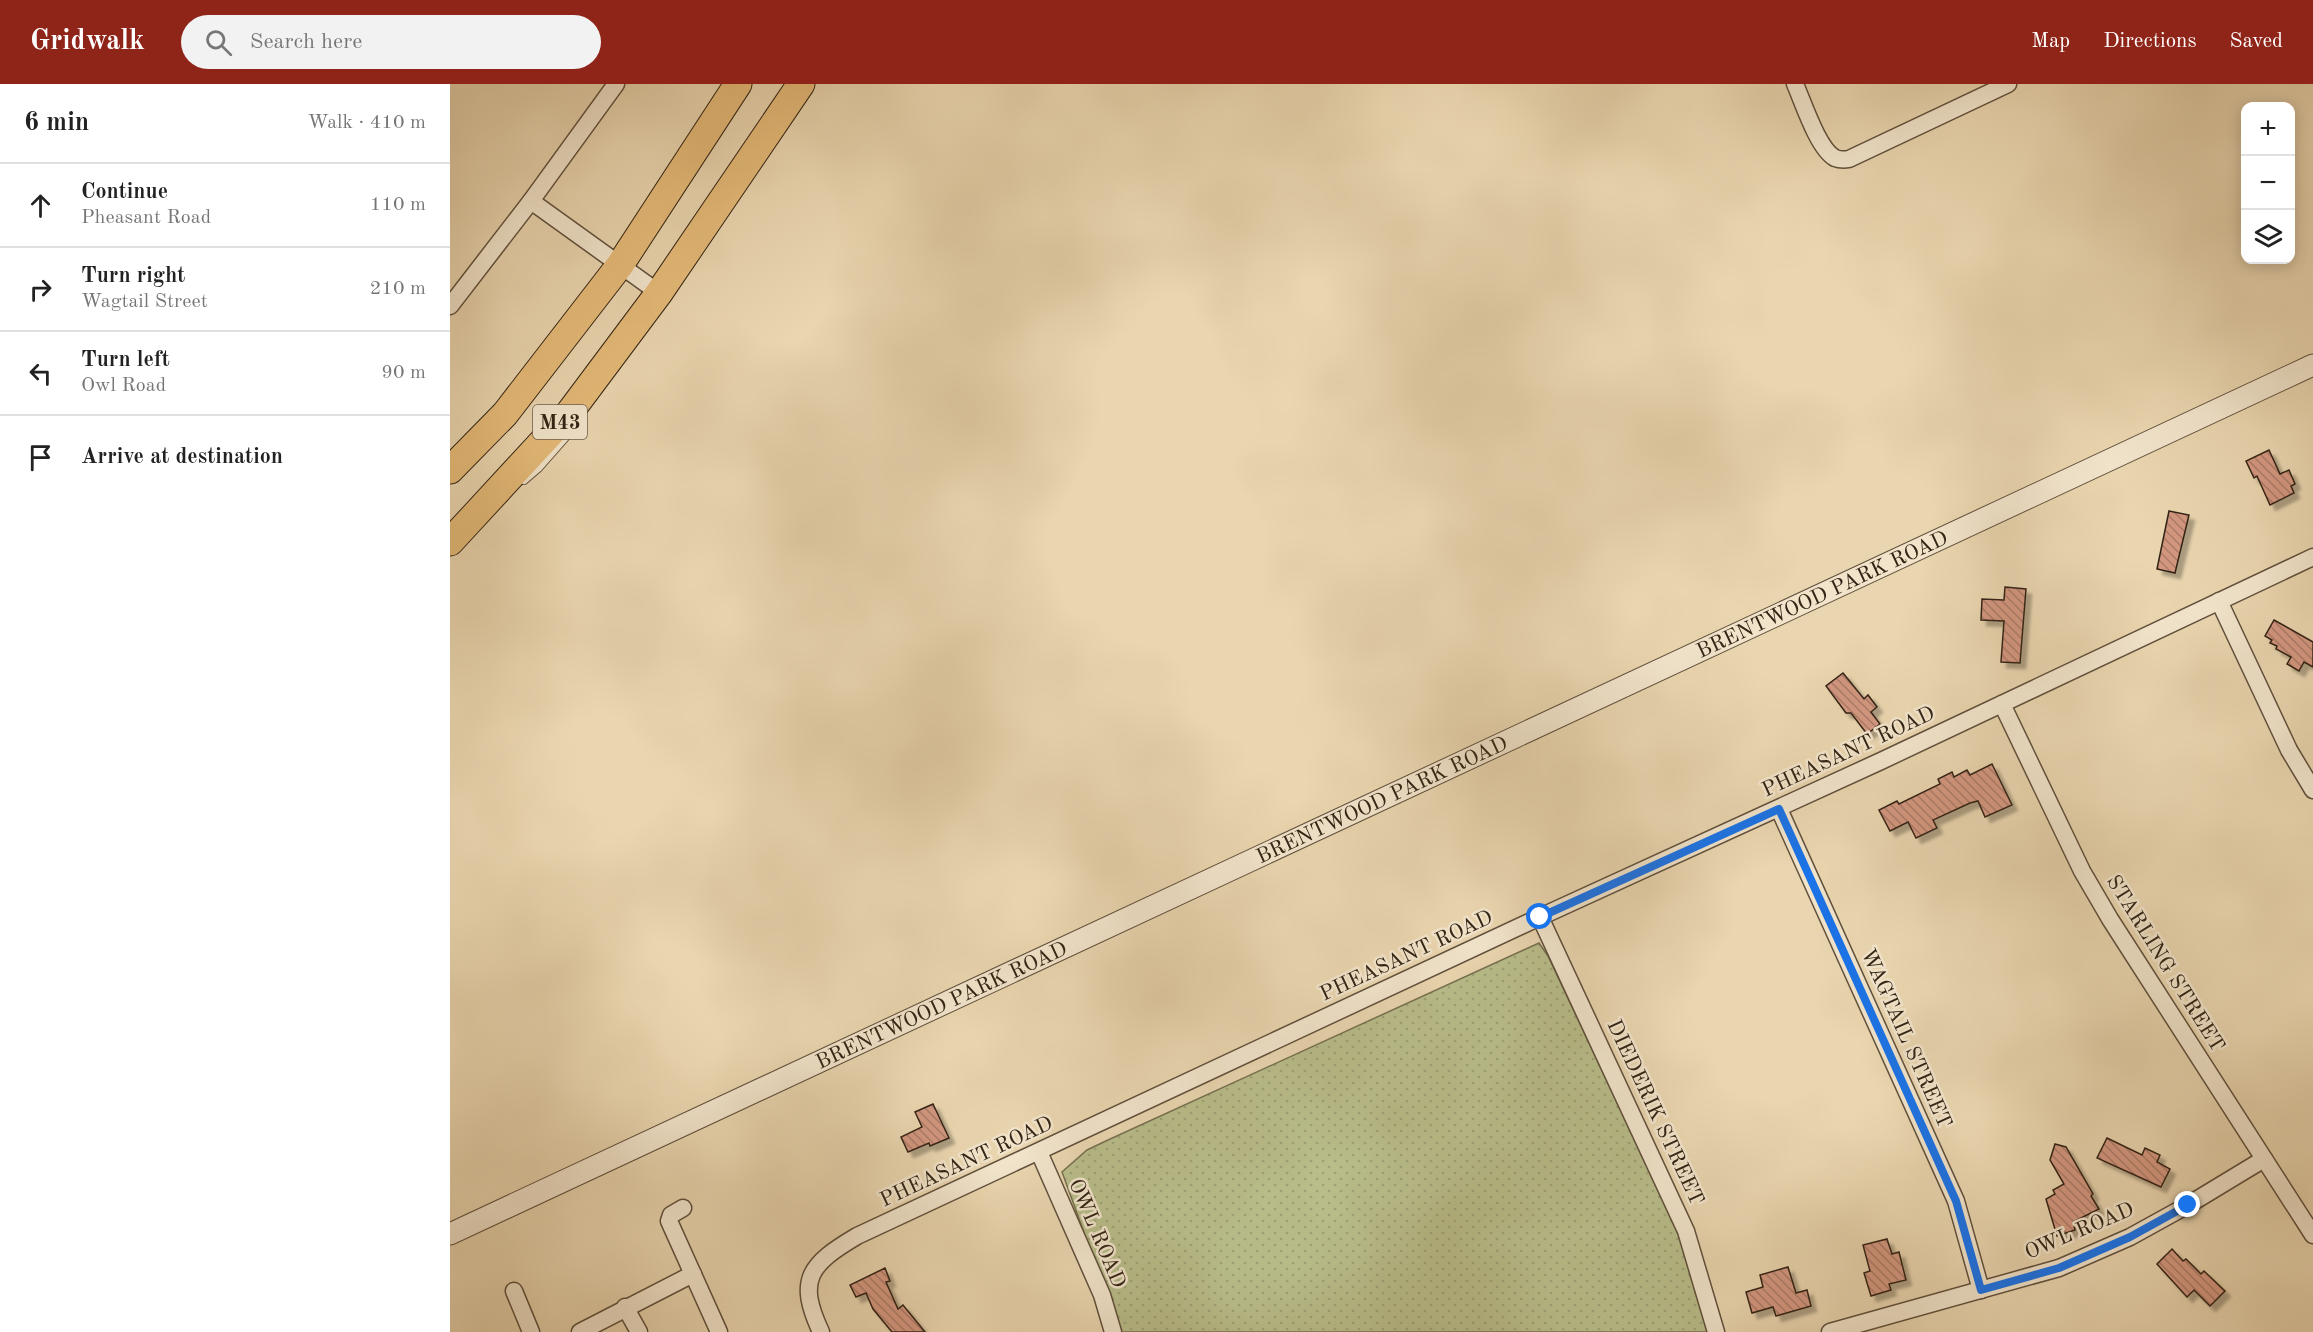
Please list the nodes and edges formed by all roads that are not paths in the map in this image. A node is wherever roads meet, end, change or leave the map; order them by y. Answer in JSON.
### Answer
{"nodes":[{"id":1,"x":616,"y":84,"type":"edge"},
{"id":2,"x":738,"y":84,"type":"edge"},
{"id":3,"x":801,"y":84,"type":"edge"},
{"id":4,"x":1795,"y":84,"type":"edge"},
{"id":5,"x":2008,"y":84,"type":"edge"},
{"id":6,"x":531,"y":201,"type":"junction"},
{"id":7,"x":620,"y":265,"type":"junction"},
{"id":8,"x":659,"y":293,"type":"junction"},
{"id":9,"x":450,"y":306,"type":"edge"},
{"id":10,"x":624,"y":340,"type":"junction"},
{"id":11,"x":2313,"y":365,"type":"edge"},
{"id":12,"x":598,"y":390,"type":"dead end"},
{"id":13,"x":574,"y":427,"type":"dead end"},
{"id":14,"x":450,"y":470,"type":"edge"},
{"id":15,"x":456,"y":536,"type":"edge"},
{"id":16,"x":2313,"y":557,"type":"edge"},
{"id":17,"x":2219,"y":601,"type":"junction"},
{"id":18,"x":2002,"y":704,"type":"junction"},
{"id":19,"x":2313,"y":790,"type":"edge"},
{"id":20,"x":1779,"y":809,"type":"junction"},
{"id":21,"x":1540,"y":917,"type":"junction"},
{"id":22,"x":1039,"y":1152,"type":"junction"},
{"id":23,"x":2264,"y":1160,"type":"junction"},
{"id":24,"x":683,"y":1208,"type":"dead end"},
{"id":25,"x":450,"y":1234,"type":"edge"},
{"id":26,"x":2313,"y":1235,"type":"edge"},
{"id":27,"x":693,"y":1274,"type":"junction"},
{"id":28,"x":1981,"y":1290,"type":"junction"},
{"id":29,"x":514,"y":1291,"type":"dead end"},
{"id":30,"x":625,"y":1307,"type":"junction"},
{"id":31,"x":815,"y":1330,"type":"edge"},
{"id":32,"x":531,"y":1332,"type":"edge"},
{"id":33,"x":580,"y":1332,"type":"edge"},
{"id":34,"x":639,"y":1332,"type":"edge"},
{"id":35,"x":719,"y":1332,"type":"edge"},
{"id":36,"x":1113,"y":1332,"type":"edge"},
{"id":37,"x":1716,"y":1332,"type":"edge"},
{"id":38,"x":1830,"y":1332,"type":"edge"}],
"edges":[{"from":1,"to":6,"type":"street"},
{"from":2,"to":7,"type":"main road","number":"M43"},
{"from":3,"to":8,"type":"main road","number":"M43"},
{"from":4,"to":5,"type":"street"},
{"from":6,"to":7,"type":"street"},
{"from":6,"to":9,"type":"street"},
{"from":7,"to":8,"type":"street"},
{"from":7,"to":14,"type":"main road","number":"M43"},
{"from":8,"to":10,"type":"main road","number":"M43"},
{"from":10,"to":12,"type":"lane"},
{"from":10,"to":15,"type":"main road","number":"M43"},
{"from":11,"to":25,"type":"street","name":"BRENTWOOD PARK ROAD"},
{"from":13,"to":15,"type":"lane"},
{"from":16,"to":17,"type":"street","name":"PHEASANT ROAD"},
{"from":17,"to":18,"type":"street","name":"PHEASANT ROAD"},
{"from":17,"to":19,"type":"street"},
{"from":18,"to":20,"type":"street","name":"PHEASANT ROAD"},
{"from":18,"to":23,"type":"street","name":"STARLING STREET"},
{"from":20,"to":21,"type":"street","name":"PHEASANT ROAD"},
{"from":20,"to":28,"type":"street","name":"WAGTAIL STREET"},
{"from":21,"to":22,"type":"street","name":"PHEASANT ROAD"},
{"from":21,"to":37,"type":"street","name":"DIEDERIK STREET"},
{"from":22,"to":31,"type":"street","name":"PHEASANT ROAD"},
{"from":22,"to":36,"type":"street","name":"OWL ROAD"},
{"from":23,"to":26,"type":"street","name":"STARLING STREET"},
{"from":23,"to":28,"type":"street","name":"OWL ROAD"},
{"from":24,"to":27,"type":"street"},
{"from":27,"to":30,"type":"street"},
{"from":27,"to":35,"type":"street"},
{"from":28,"to":38,"type":"street","name":"OWL ROAD"},
{"from":29,"to":32,"type":"street"},
{"from":30,"to":33,"type":"street"},
{"from":30,"to":34,"type":"street"}]}
